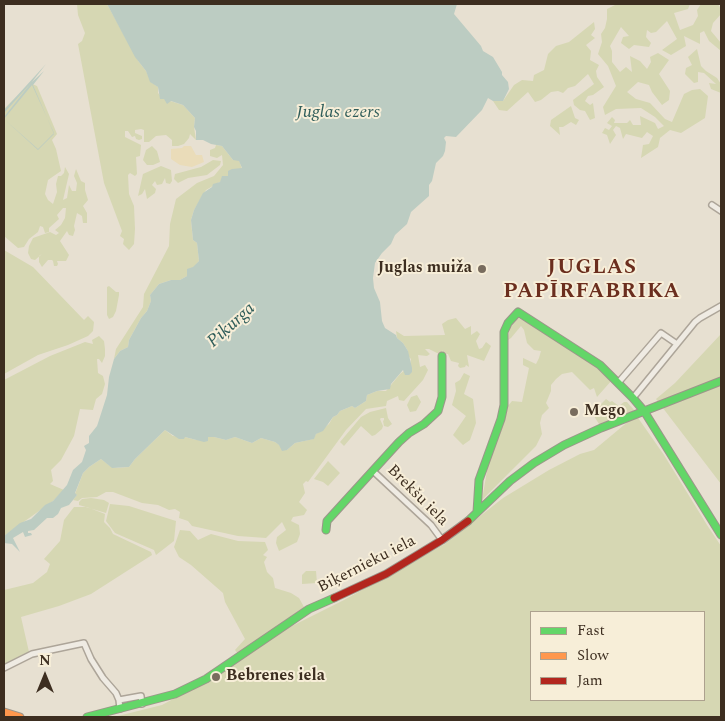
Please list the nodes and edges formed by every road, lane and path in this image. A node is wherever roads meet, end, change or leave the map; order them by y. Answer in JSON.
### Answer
{"nodes":[{"id":1,"x":712,"y":205,"type":"dead end"},
{"id":2,"x":721,"y":211,"type":"edge"},
{"id":3,"x":721,"y":306,"type":"edge"},
{"id":4,"x":677,"y":344,"type":"junction"},
{"id":5,"x":442,"y":356,"type":"dead end"},
{"id":6,"x":721,"y":381,"type":"edge"},
{"id":7,"x":618,"y":383,"type":"junction"},
{"id":8,"x":633,"y":398,"type":"junction"},
{"id":9,"x":644,"y":411,"type":"junction"},
{"id":10,"x":373,"y":471,"type":"junction"},
{"id":11,"x":477,"y":512,"type":"junction"},
{"id":12,"x":326,"y":530,"type":"dead end"},
{"id":13,"x":721,"y":535,"type":"edge"},
{"id":14,"x":442,"y":540,"type":"junction"},
{"id":15,"x":4,"y":668,"type":"edge"},
{"id":16,"x":119,"y":700,"type":"junction"},
{"id":17,"x":142,"y":704,"type":"junction"},
{"id":18,"x":120,"y":709,"type":"junction"},
{"id":19,"x":4,"y":712,"type":"edge"},
{"id":20,"x":20,"y":717,"type":"edge"},
{"id":21,"x":87,"y":717,"type":"edge"}],
"edges":[{"from":1,"to":2,"type":"street"},
{"from":3,"to":4,"type":"street"},
{"from":4,"to":7,"type":"street"},
{"from":4,"to":8,"type":"street"},
{"from":5,"to":10,"type":"main road","name":"Brekšu iela"},
{"from":6,"to":9,"type":"main road","name":"Biķernieku iela"},
{"from":7,"to":8,"type":"main road"},
{"from":7,"to":11,"type":"main road"},
{"from":8,"to":9,"type":"main road"},
{"from":9,"to":11,"type":"main road","name":"Biķernieku iela"},
{"from":9,"to":13,"type":"main road"},
{"from":10,"to":12,"type":"main road","name":"Brekšu iela"},
{"from":10,"to":14,"type":"street","name":"Brekšu iela"},
{"from":11,"to":14,"type":"main road","name":"Biķernieku iela"},
{"from":14,"to":17,"type":"main road","name":"Biķernieku iela"},
{"from":15,"to":16,"type":"street"},
{"from":16,"to":17,"type":"street"},
{"from":16,"to":18,"type":"street"},
{"from":17,"to":18,"type":"main road","name":"Biķernieku iela"},
{"from":18,"to":21,"type":"main road","name":"Biķernieku iela"},
{"from":19,"to":20,"type":"main road"}]}
